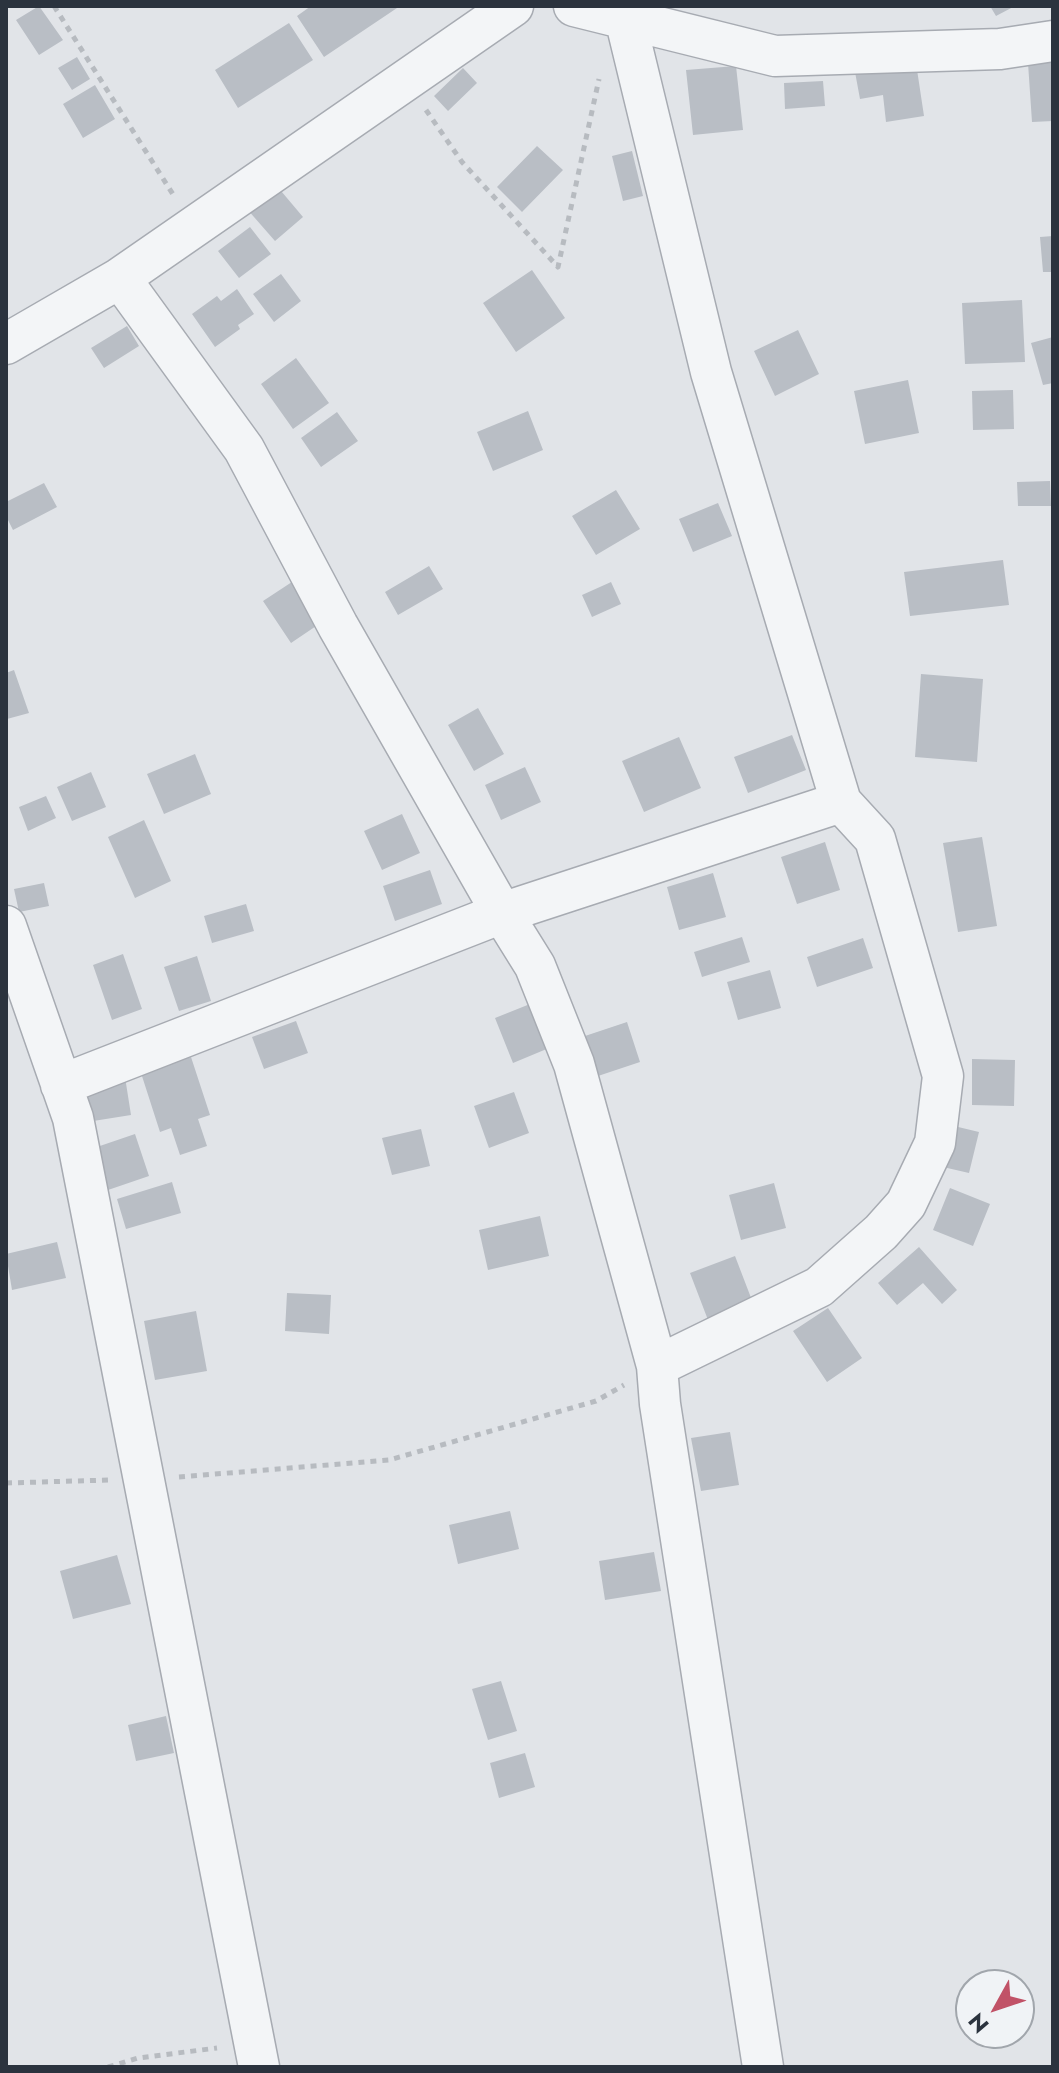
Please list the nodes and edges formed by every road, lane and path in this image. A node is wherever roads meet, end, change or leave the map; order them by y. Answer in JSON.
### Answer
{"nodes":[{"id":1,"x":54,"y":6,"type":"edge"},
{"id":2,"x":513,"y":6,"type":"edge"},
{"id":3,"x":574,"y":6,"type":"edge"},
{"id":4,"x":625,"y":18,"type":"junction"},
{"id":5,"x":689,"y":20,"type":"edge"},
{"id":6,"x":1053,"y":41,"type":"edge"},
{"id":7,"x":600,"y":75,"type":"dead end"},
{"id":8,"x":405,"y":80,"type":"junction"},
{"id":9,"x":193,"y":227,"type":"junction"},
{"id":10,"x":120,"y":278,"type":"junction"},
{"id":11,"x":6,"y":344,"type":"edge"},
{"id":12,"x":841,"y":802,"type":"junction"},
{"id":13,"x":502,"y":913,"type":"junction"},
{"id":14,"x":6,"y":926,"type":"edge"},
{"id":15,"x":61,"y":1085,"type":"junction"},
{"id":16,"x":657,"y":1366,"type":"junction"},
{"id":17,"x":144,"y":1479,"type":"junction"},
{"id":18,"x":6,"y":1483,"type":"edge"},
{"id":19,"x":256,"y":2055,"type":"edge"},
{"id":20,"x":108,"y":2067,"type":"edge"},
{"id":21,"x":763,"y":2067,"type":"edge"}],
"edges":[{"from":1,"to":9,"type":"path"},
{"from":2,"to":8,"type":"street"},
{"from":3,"to":4,"type":"street"},
{"from":4,"to":5,"type":"street"},
{"from":4,"to":12,"type":"street"},
{"from":5,"to":6,"type":"street"},
{"from":7,"to":8,"type":"path"},
{"from":8,"to":9,"type":"street"},
{"from":9,"to":10,"type":"street"},
{"from":10,"to":11,"type":"street"},
{"from":10,"to":13,"type":"street"},
{"from":12,"to":13,"type":"street"},
{"from":12,"to":16,"type":"street"},
{"from":13,"to":15,"type":"street"},
{"from":13,"to":16,"type":"street"},
{"from":14,"to":15,"type":"street"},
{"from":15,"to":17,"type":"street"},
{"from":16,"to":17,"type":"path"},
{"from":16,"to":21,"type":"street"},
{"from":17,"to":18,"type":"path"},
{"from":17,"to":19,"type":"street"},
{"from":19,"to":20,"type":"path"}]}
